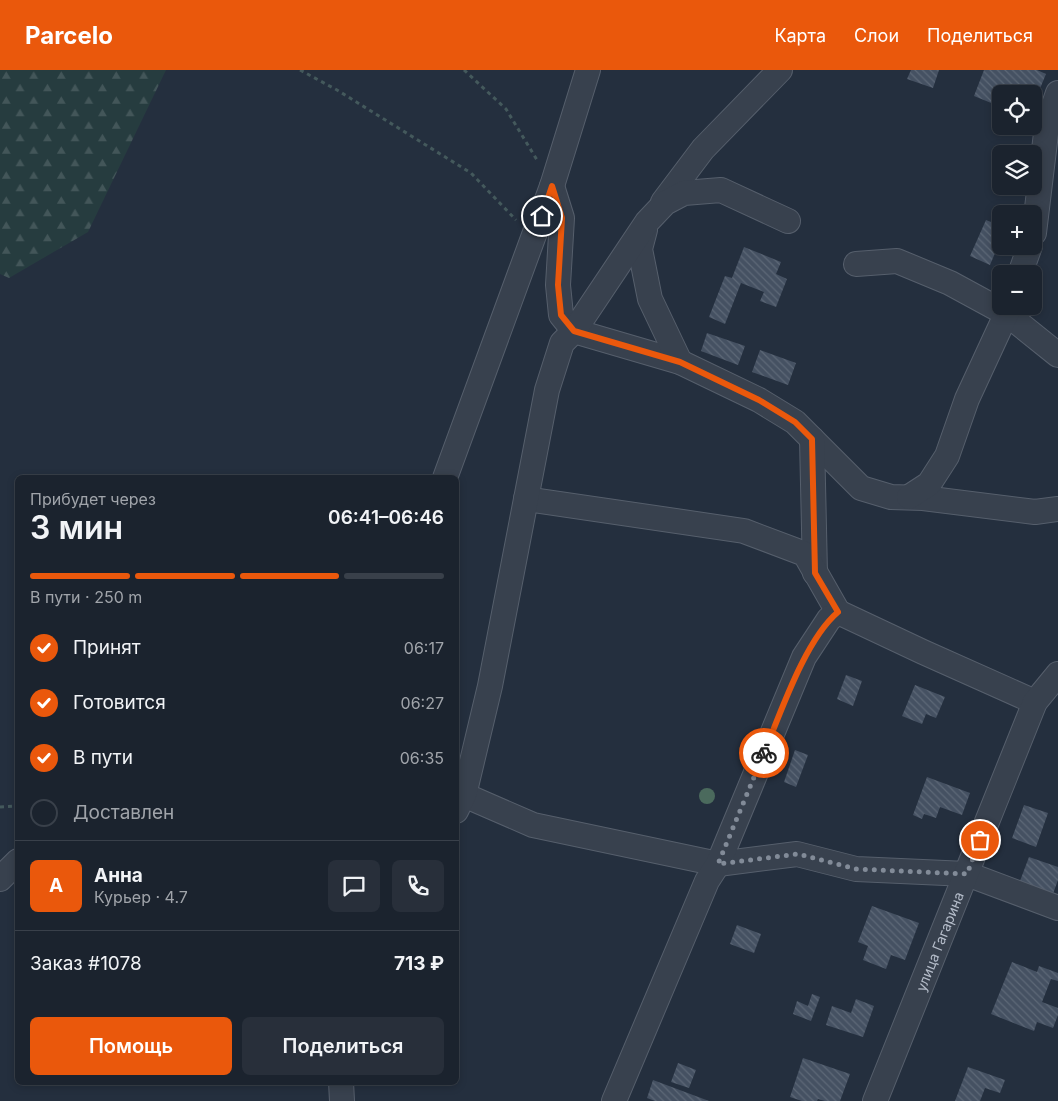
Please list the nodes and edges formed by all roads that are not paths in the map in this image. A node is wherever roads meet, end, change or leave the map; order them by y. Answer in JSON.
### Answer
{"nodes":[{"id":1,"x":588,"y":70,"type":"edge"},
{"id":2,"x":780,"y":70,"type":"edge"},
{"id":3,"x":1058,"y":93,"type":"edge"},
{"id":4,"x":552,"y":186,"type":"junction"},
{"id":5,"x":1037,"y":205,"type":"edge"},
{"id":6,"x":788,"y":221,"type":"dead end"},
{"id":7,"x":647,"y":222,"type":"junction"},
{"id":8,"x":856,"y":264,"type":"dead end"},
{"id":9,"x":992,"y":303,"type":"edge"},
{"id":10,"x":1006,"y":315,"type":"edge"},
{"id":11,"x":1014,"y":315,"type":"edge"},
{"id":12,"x":574,"y":331,"type":"junction"},
{"id":13,"x":1058,"y":355,"type":"edge"},
{"id":14,"x":680,"y":362,"type":"junction"},
{"id":15,"x":812,"y":439,"type":"junction"},
{"id":16,"x":446,"y":475,"type":"edge"},
{"id":17,"x":909,"y":497,"type":"junction"},
{"id":18,"x":526,"y":499,"type":"junction"},
{"id":19,"x":1058,"y":509,"type":"edge"},
{"id":20,"x":815,"y":573,"type":"junction"},
{"id":21,"x":838,"y":612,"type":"junction"},
{"id":22,"x":1058,"y":674,"type":"edge"},
{"id":23,"x":1036,"y":702,"type":"junction"},
{"id":24,"x":460,"y":803,"type":"edge"},
{"id":25,"x":15,"y":864,"type":"edge"},
{"id":26,"x":718,"y":864,"type":"junction"},
{"id":27,"x":967,"y":874,"type":"junction"},
{"id":28,"x":0,"y":879,"type":"edge"},
{"id":29,"x":1058,"y":908,"type":"edge"},
{"id":30,"x":341,"y":1085,"type":"edge"},
{"id":31,"x":342,"y":1101,"type":"edge"},
{"id":32,"x":614,"y":1101,"type":"edge"},
{"id":33,"x":875,"y":1101,"type":"edge"}],
"edges":[{"from":1,"to":4,"type":"street"},
{"from":2,"to":7,"type":"street"},
{"from":3,"to":5,"type":"street"},
{"from":4,"to":12,"type":"street"},
{"from":4,"to":16,"type":"street"},
{"from":6,"to":7,"type":"street"},
{"from":7,"to":12,"type":"street"},
{"from":7,"to":14,"type":"street"},
{"from":8,"to":9,"type":"street"},
{"from":10,"to":17,"type":"street"},
{"from":11,"to":13,"type":"street"},
{"from":12,"to":14,"type":"street"},
{"from":12,"to":18,"type":"street"},
{"from":14,"to":15,"type":"street"},
{"from":15,"to":17,"type":"street"},
{"from":15,"to":20,"type":"street"},
{"from":17,"to":19,"type":"street"},
{"from":18,"to":20,"type":"street"},
{"from":18,"to":24,"type":"street"},
{"from":20,"to":21,"type":"street"},
{"from":21,"to":23,"type":"street"},
{"from":21,"to":26,"type":"street"},
{"from":22,"to":23,"type":"street","name":"улица Гагарина"},
{"from":23,"to":27,"type":"street","name":"улица Гагарина"},
{"from":24,"to":26,"type":"street"},
{"from":25,"to":28,"type":"street"},
{"from":26,"to":27,"type":"street"},
{"from":26,"to":32,"type":"street"},
{"from":27,"to":29,"type":"street"},
{"from":27,"to":33,"type":"street","name":"улица Гагарина"},
{"from":30,"to":31,"type":"street"}]}
